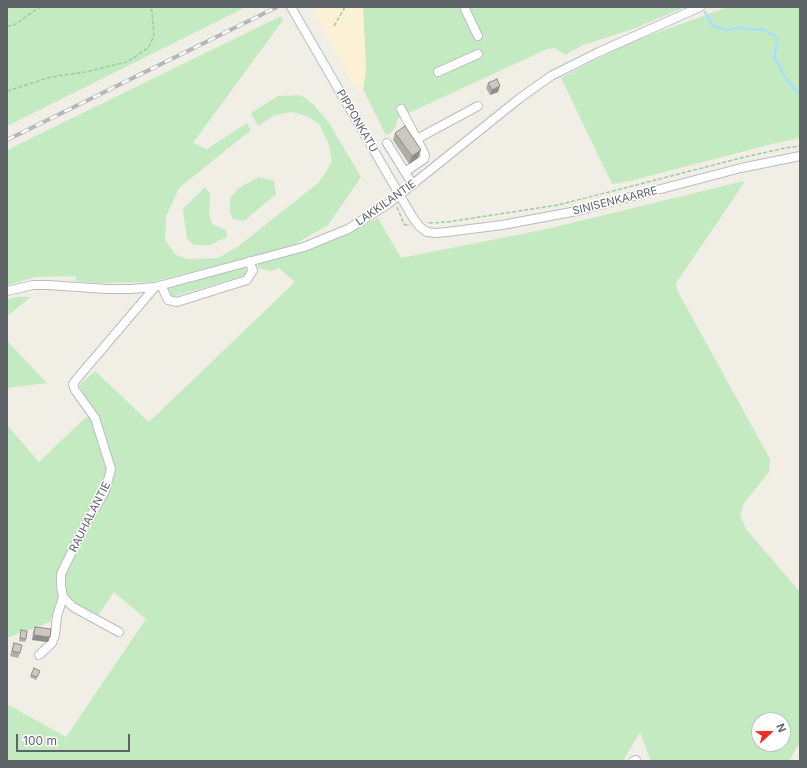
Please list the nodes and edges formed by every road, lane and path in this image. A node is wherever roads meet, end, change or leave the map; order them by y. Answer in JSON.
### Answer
{"nodes":[{"id":1,"x":40,"y":7,"type":"edge"},
{"id":2,"x":149,"y":7,"type":"edge"},
{"id":3,"x":292,"y":7,"type":"edge"},
{"id":4,"x":345,"y":7,"type":"edge"},
{"id":5,"x":700,"y":7,"type":"edge"},
{"id":6,"x":465,"y":9,"type":"dead end"},
{"id":7,"x":7,"y":26,"type":"edge"},
{"id":8,"x":334,"y":26,"type":"dead end"},
{"id":9,"x":478,"y":36,"type":"dead end"},
{"id":10,"x":478,"y":54,"type":"dead end"},
{"id":11,"x":438,"y":72,"type":"dead end"},
{"id":12,"x":7,"y":91,"type":"edge"},
{"id":13,"x":478,"y":106,"type":"dead end"},
{"id":14,"x":401,"y":109,"type":"dead end"},
{"id":15,"x":417,"y":139,"type":"junction"},
{"id":16,"x":387,"y":143,"type":"dead end"},
{"id":17,"x":800,"y":146,"type":"edge"},
{"id":18,"x":800,"y":156,"type":"edge"},
{"id":19,"x":405,"y":172,"type":"junction"},
{"id":20,"x":413,"y":185,"type":"junction"},
{"id":21,"x":400,"y":195,"type":"junction"},
{"id":22,"x":393,"y":201,"type":"junction"},
{"id":23,"x":417,"y":224,"type":"junction"},
{"id":24,"x":427,"y":232,"type":"joint"},
{"id":25,"x":250,"y":261,"type":"junction"},
{"id":26,"x":158,"y":286,"type":"junction"},
{"id":27,"x":7,"y":291,"type":"edge"},
{"id":28,"x":63,"y":597,"type":"junction"},
{"id":29,"x":119,"y":632,"type":"dead end"},
{"id":30,"x":39,"y":655,"type":"dead end"}],
"edges":[{"from":1,"to":7,"type":"path"},
{"from":2,"to":12,"type":"path"},
{"from":3,"to":21,"type":"street","name":"PIPPONKATU"},
{"from":4,"to":8,"type":"path"},
{"from":5,"to":20,"type":"street","name":"LAKKILANTIE"},
{"from":6,"to":9,"type":"street"},
{"from":10,"to":11,"type":"street"},
{"from":13,"to":15,"type":"street"},
{"from":14,"to":15,"type":"street"},
{"from":15,"to":19,"type":"street"},
{"from":16,"to":19,"type":"street"},
{"from":17,"to":23,"type":"path"},
{"from":18,"to":24,"type":"street","name":"SINISENKAARRE"},
{"from":19,"to":20,"type":"street"},
{"from":20,"to":21,"type":"street","name":"LAKKILANTIE"},
{"from":21,"to":22,"type":"street","name":"LAKKILANTIE"},
{"from":21,"to":23,"type":"street","name":"PIPPONKATU"},
{"from":22,"to":23,"type":"path"},
{"from":22,"to":25,"type":"street","name":"LAKKILANTIE"},
{"from":23,"to":24,"type":"street","name":"PIPPONKATU"},
{"from":25,"to":26,"type":"street","name":"LAKKILANTIE"},
{"from":25,"to":26,"type":"street"},
{"from":26,"to":27,"type":"street","name":"LAKKILANTIE"},
{"from":26,"to":28,"type":"street","name":"RAUHALANTIE"},
{"from":28,"to":29,"type":"street"},
{"from":28,"to":30,"type":"street"}]}
